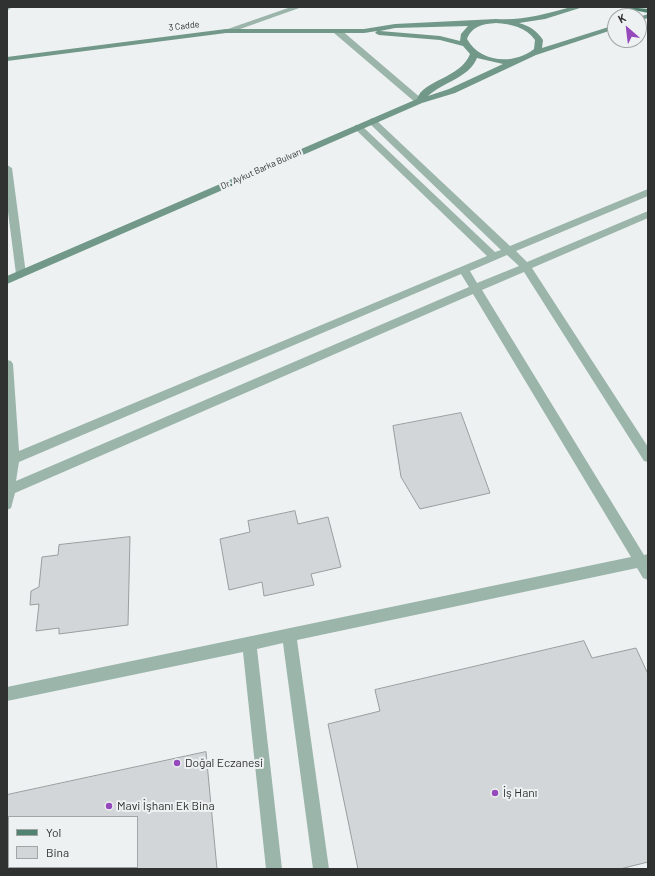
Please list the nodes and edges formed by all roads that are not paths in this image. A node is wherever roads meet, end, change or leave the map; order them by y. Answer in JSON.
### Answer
{"nodes":[{"id":1,"x":298,"y":7,"type":"edge"},
{"id":2,"x":579,"y":7,"type":"edge"},
{"id":3,"x":632,"y":7,"type":"edge"},
{"id":4,"x":648,"y":11,"type":"edge"},
{"id":5,"x":507,"y":22,"type":"junction"},
{"id":6,"x":480,"y":23,"type":"junction"},
{"id":7,"x":337,"y":30,"type":"junction"},
{"id":8,"x":607,"y":30,"type":"edge"},
{"id":9,"x":226,"y":31,"type":"junction"},
{"id":10,"x":364,"y":31,"type":"junction"},
{"id":11,"x":464,"y":44,"type":"junction"},
{"id":12,"x":535,"y":53,"type":"junction"},
{"id":13,"x":474,"y":54,"type":"junction"},
{"id":14,"x":7,"y":59,"type":"edge"},
{"id":15,"x":516,"y":61,"type":"junction"},
{"id":16,"x":419,"y":101,"type":"junction"},
{"id":17,"x":372,"y":120,"type":"junction"},
{"id":18,"x":358,"y":127,"type":"junction"},
{"id":19,"x":7,"y":168,"type":"edge"},
{"id":20,"x":648,"y":192,"type":"edge"},
{"id":21,"x":648,"y":214,"type":"edge"},
{"id":22,"x":508,"y":251,"type":"junction"},
{"id":23,"x":494,"y":257,"type":"junction"},
{"id":24,"x":526,"y":267,"type":"junction"},
{"id":25,"x":464,"y":270,"type":"junction"},
{"id":26,"x":21,"y":274,"type":"junction"},
{"id":27,"x":7,"y":280,"type":"edge"},
{"id":28,"x":475,"y":289,"type":"junction"},
{"id":29,"x":7,"y":364,"type":"edge"},
{"id":30,"x":648,"y":456,"type":"edge"},
{"id":31,"x":10,"y":459,"type":"edge"},
{"id":32,"x":8,"y":491,"type":"edge"},
{"id":33,"x":7,"y":504,"type":"edge"},
{"id":34,"x":644,"y":561,"type":"edge"},
{"id":35,"x":648,"y":574,"type":"edge"},
{"id":36,"x":290,"y":635,"type":"junction"},
{"id":37,"x":249,"y":644,"type":"junction"},
{"id":38,"x":7,"y":694,"type":"edge"},
{"id":39,"x":274,"y":869,"type":"edge"},
{"id":40,"x":321,"y":869,"type":"edge"}],
"edges":[{"from":1,"to":9,"type":"street"},
{"from":2,"to":5,"type":"main road"},
{"from":3,"to":4,"type":"main road"},
{"from":5,"to":6,"type":"main road"},
{"from":5,"to":12,"type":"main road"},
{"from":6,"to":10,"type":"main road"},
{"from":6,"to":11,"type":"main road"},
{"from":7,"to":9,"type":"main road","name":"3 Cadde"},
{"from":7,"to":10,"type":"main road","name":"3 Cadde"},
{"from":7,"to":16,"type":"street"},
{"from":8,"to":12,"type":"main road"},
{"from":9,"to":14,"type":"main road","name":"3 Cadde"},
{"from":10,"to":11,"type":"main road"},
{"from":11,"to":13,"type":"main road"},
{"from":12,"to":15,"type":"main road","name":"Dr. Aykut Barka Bulvarı"},
{"from":13,"to":15,"type":"main road"},
{"from":13,"to":16,"type":"main road"},
{"from":15,"to":16,"type":"main road","name":"Dr. Aykut Barka Bulvarı"},
{"from":16,"to":17,"type":"main road","name":"Dr. Aykut Barka Bulvarı"},
{"from":17,"to":18,"type":"main road","name":"Dr. Aykut Barka Bulvarı"},
{"from":17,"to":22,"type":"street"},
{"from":18,"to":23,"type":"street"},
{"from":18,"to":26,"type":"main road","name":"Dr. Aykut Barka Bulvarı"},
{"from":19,"to":26,"type":"street"},
{"from":20,"to":22,"type":"street"},
{"from":21,"to":24,"type":"street"},
{"from":22,"to":23,"type":"street"},
{"from":22,"to":24,"type":"street"},
{"from":23,"to":25,"type":"street"},
{"from":24,"to":28,"type":"street"},
{"from":24,"to":30,"type":"street"},
{"from":25,"to":28,"type":"street"},
{"from":25,"to":31,"type":"street"},
{"from":26,"to":27,"type":"main road","name":"Dr. Aykut Barka Bulvarı"},
{"from":28,"to":32,"type":"street"},
{"from":28,"to":34,"type":"street"},
{"from":29,"to":31,"type":"street"},
{"from":31,"to":32,"type":"street"},
{"from":32,"to":33,"type":"street"},
{"from":34,"to":35,"type":"street"},
{"from":34,"to":36,"type":"street"},
{"from":36,"to":37,"type":"street"},
{"from":36,"to":40,"type":"street"},
{"from":37,"to":38,"type":"street"},
{"from":37,"to":39,"type":"street"}]}
